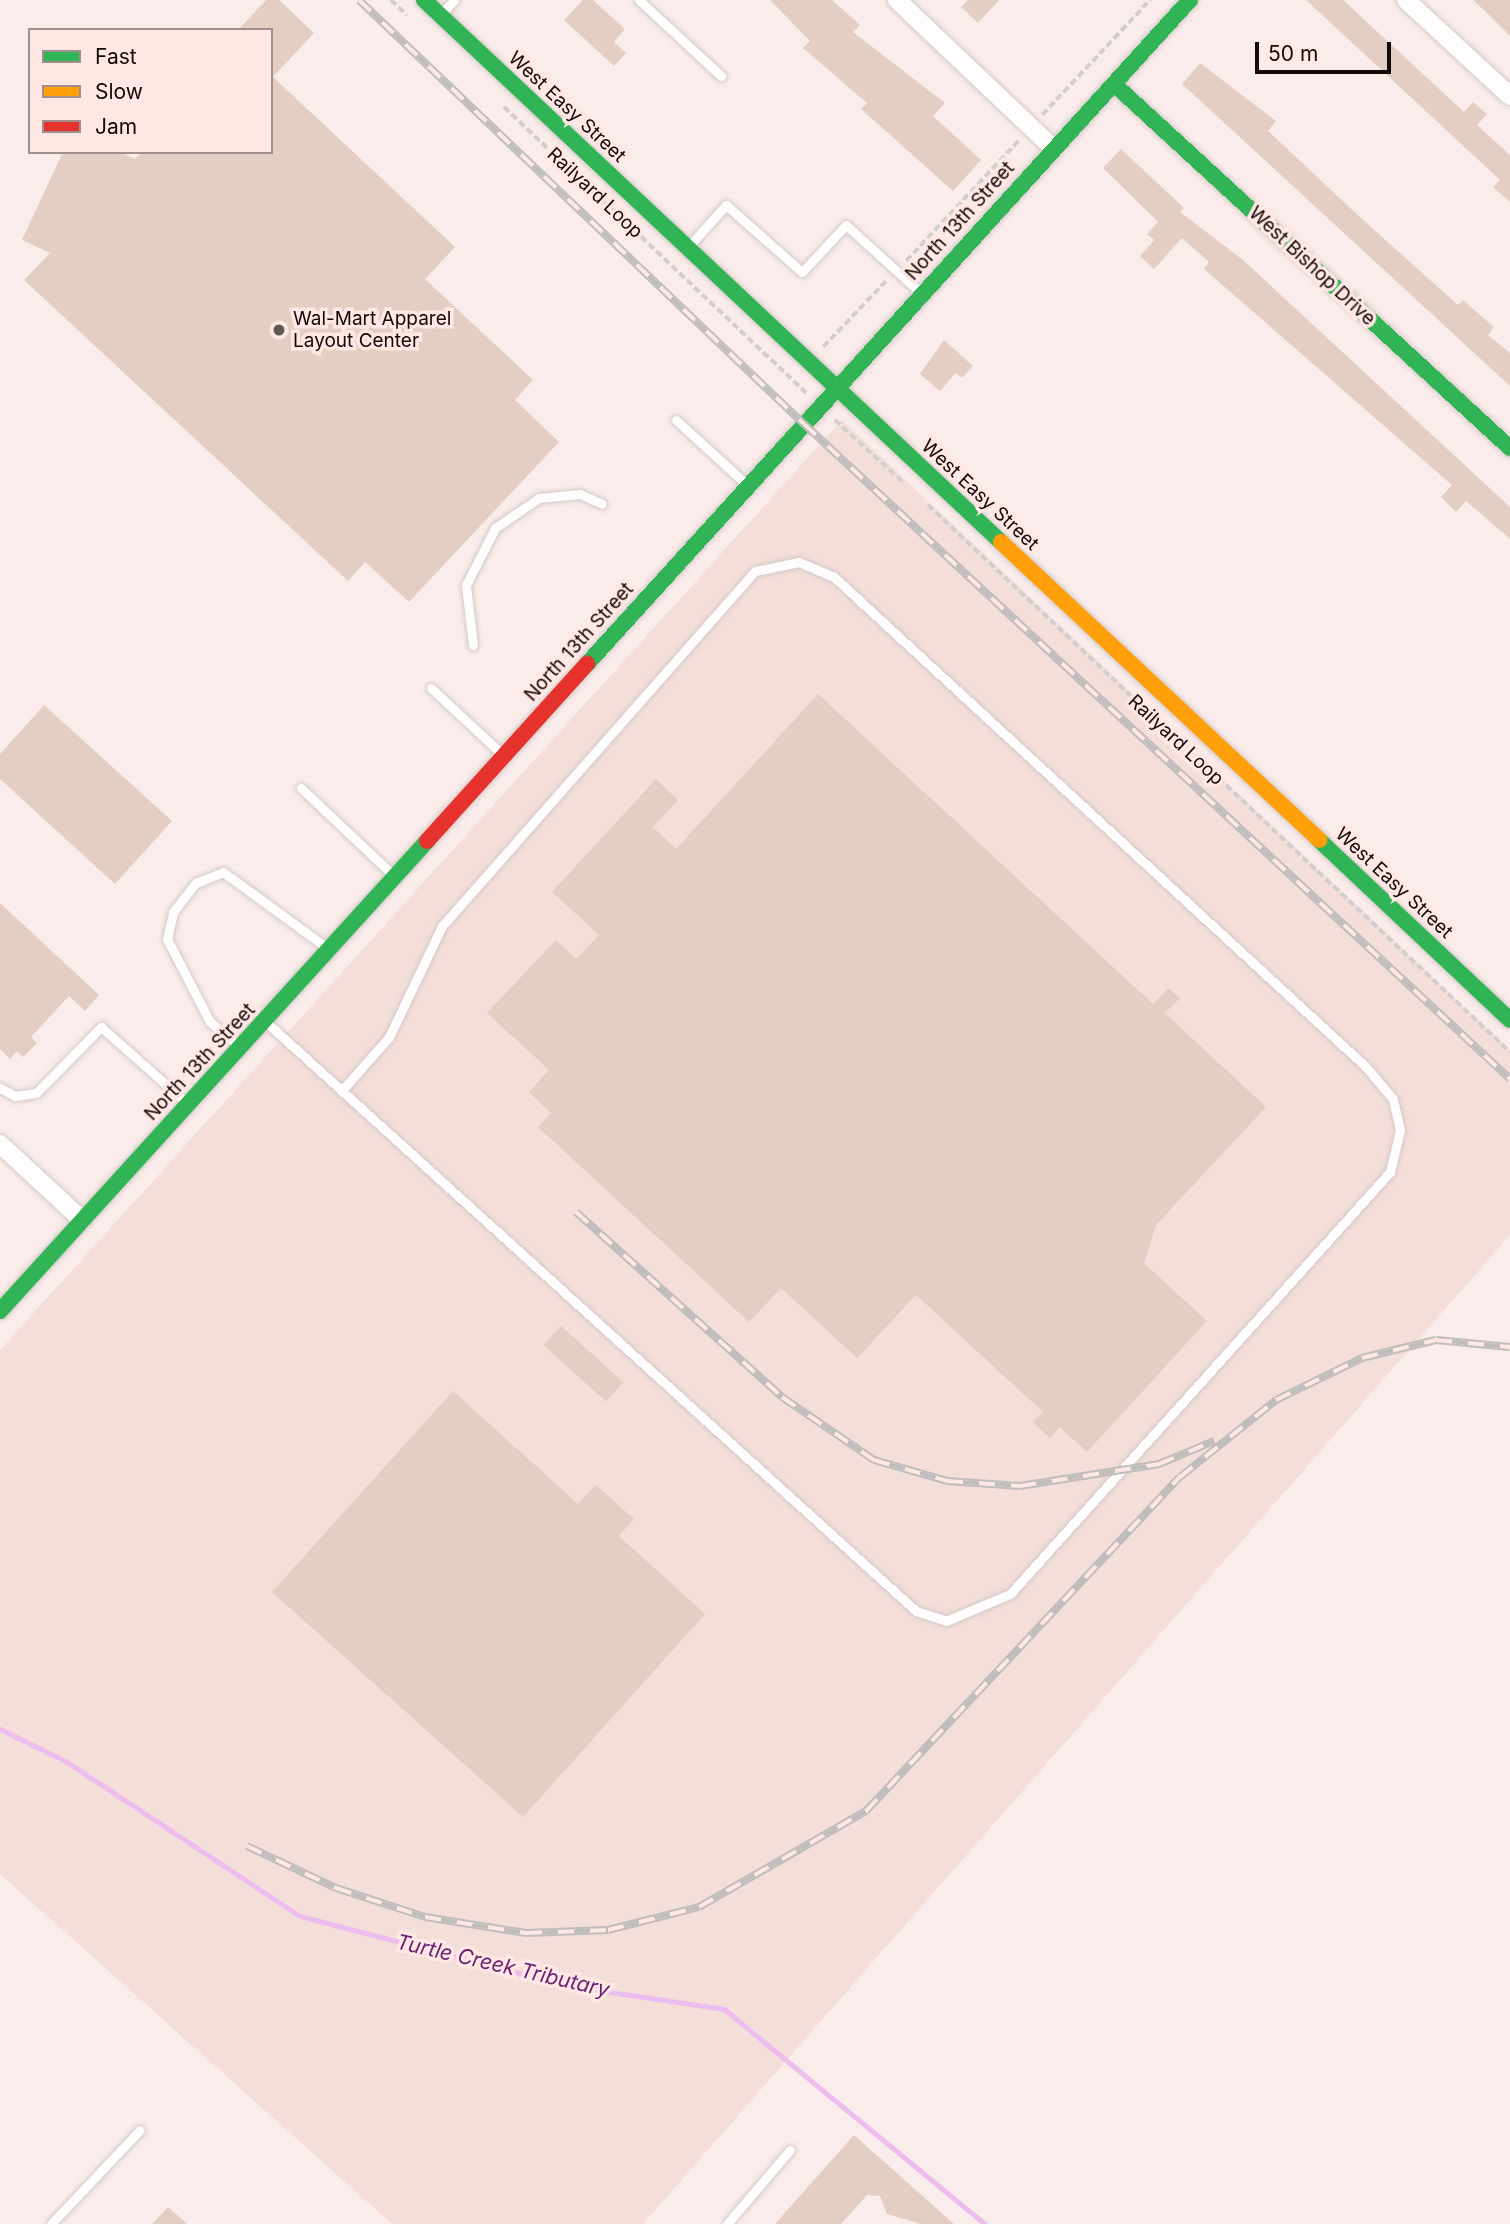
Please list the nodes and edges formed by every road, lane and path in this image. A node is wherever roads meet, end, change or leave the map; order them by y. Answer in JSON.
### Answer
{"nodes":[{"id":1,"x":391,"y":0,"type":"edge"},
{"id":2,"x":424,"y":0,"type":"edge"},
{"id":3,"x":454,"y":0,"type":"edge"},
{"id":4,"x":639,"y":0,"type":"edge"},
{"id":5,"x":897,"y":0,"type":"edge"},
{"id":6,"x":1150,"y":0,"type":"edge"},
{"id":7,"x":1189,"y":0,"type":"edge"},
{"id":8,"x":1406,"y":0,"type":"edge"},
{"id":9,"x":440,"y":15,"type":"junction"},
{"id":10,"x":411,"y":19,"type":"dead end"},
{"id":11,"x":721,"y":76,"type":"dead end"},
{"id":12,"x":1114,"y":84,"type":"junction"},
{"id":13,"x":1510,"y":96,"type":"edge"},
{"id":14,"x":501,"y":104,"type":"dead end"},
{"id":15,"x":1044,"y":114,"type":"dead end"},
{"id":16,"x":1018,"y":141,"type":"dead end"},
{"id":17,"x":1054,"y":149,"type":"junction"},
{"id":18,"x":687,"y":249,"type":"junction"},
{"id":19,"x":897,"y":271,"type":"junction"},
{"id":20,"x":923,"y":294,"type":"junction"},
{"id":21,"x":818,"y":351,"type":"dead end"},
{"id":22,"x":798,"y":385,"type":"dead end"},
{"id":23,"x":836,"y":389,"type":"junction"},
{"id":24,"x":676,"y":420,"type":"dead end"},
{"id":25,"x":843,"y":427,"type":"dead end"},
{"id":26,"x":1510,"y":448,"type":"edge"},
{"id":27,"x":747,"y":485,"type":"junction"},
{"id":28,"x":916,"y":493,"type":"dead end"},
{"id":29,"x":926,"y":503,"type":"dead end"},
{"id":30,"x":602,"y":504,"type":"dead end"},
{"id":31,"x":473,"y":645,"type":"dead end"},
{"id":32,"x":431,"y":688,"type":"dead end"},
{"id":33,"x":505,"y":757,"type":"junction"},
{"id":34,"x":301,"y":788,"type":"dead end"},
{"id":35,"x":396,"y":878,"type":"junction"},
{"id":36,"x":331,"y":950,"type":"junction"},
{"id":37,"x":1510,"y":1020,"type":"edge"},
{"id":38,"x":266,"y":1022,"type":"junction"},
{"id":39,"x":241,"y":1048,"type":"junction"},
{"id":40,"x":1510,"y":1052,"type":"edge"},
{"id":41,"x":0,"y":1088,"type":"edge"},
{"id":42,"x":344,"y":1088,"type":"junction"},
{"id":43,"x":189,"y":1105,"type":"junction"},
{"id":44,"x":0,"y":1144,"type":"edge"},
{"id":45,"x":82,"y":1220,"type":"junction"},
{"id":46,"x":0,"y":1311,"type":"edge"},
{"id":47,"x":141,"y":2130,"type":"dead end"},
{"id":48,"x":790,"y":2150,"type":"dead end"},
{"id":49,"x":51,"y":2224,"type":"edge"},
{"id":50,"x":727,"y":2224,"type":"edge"}],
"edges":[{"from":1,"to":10,"type":"path"},
{"from":2,"to":9,"type":"street","name":"West Easy Street"},
{"from":3,"to":9,"type":"lane"},
{"from":4,"to":11,"type":"lane"},
{"from":5,"to":17,"type":"street"},
{"from":6,"to":15,"type":"path"},
{"from":7,"to":12,"type":"street","name":"North 13th Street"},
{"from":8,"to":13,"type":"street"},
{"from":9,"to":18,"type":"street","name":"West Easy Street"},
{"from":12,"to":17,"type":"street","name":"North 13th Street"},
{"from":12,"to":26,"type":"street","name":"West Bishop Drive"},
{"from":14,"to":22,"type":"path","name":"Railyard Loop"},
{"from":16,"to":19,"type":"path"},
{"from":17,"to":20,"type":"street","name":"North 13th Street"},
{"from":18,"to":19,"type":"lane"},
{"from":18,"to":23,"type":"street","name":"West Easy Street"},
{"from":19,"to":20,"type":"lane"},
{"from":19,"to":21,"type":"path"},
{"from":20,"to":23,"type":"street","name":"North 13th Street"},
{"from":23,"to":27,"type":"street","name":"North 13th Street"},
{"from":23,"to":37,"type":"street","name":"West Easy Street"},
{"from":24,"to":27,"type":"lane"},
{"from":25,"to":28,"type":"path"},
{"from":27,"to":33,"type":"street","name":"North 13th Street"},
{"from":29,"to":40,"type":"path","name":"Railyard Loop"},
{"from":30,"to":31,"type":"lane"},
{"from":32,"to":33,"type":"lane"},
{"from":33,"to":35,"type":"street","name":"North 13th Street"},
{"from":34,"to":35,"type":"lane"},
{"from":35,"to":36,"type":"street","name":"North 13th Street"},
{"from":36,"to":38,"type":"street","name":"North 13th Street"},
{"from":36,"to":39,"type":"lane"},
{"from":38,"to":39,"type":"street","name":"North 13th Street"},
{"from":38,"to":42,"type":"lane"},
{"from":39,"to":43,"type":"street","name":"North 13th Street"},
{"from":41,"to":43,"type":"lane"},
{"from":42,"to":42,"type":"lane"},
{"from":43,"to":45,"type":"street","name":"North 13th Street"},
{"from":44,"to":45,"type":"street"},
{"from":45,"to":46,"type":"street","name":"North 13th Street"},
{"from":47,"to":49,"type":"lane"},
{"from":48,"to":50,"type":"lane"}]}
